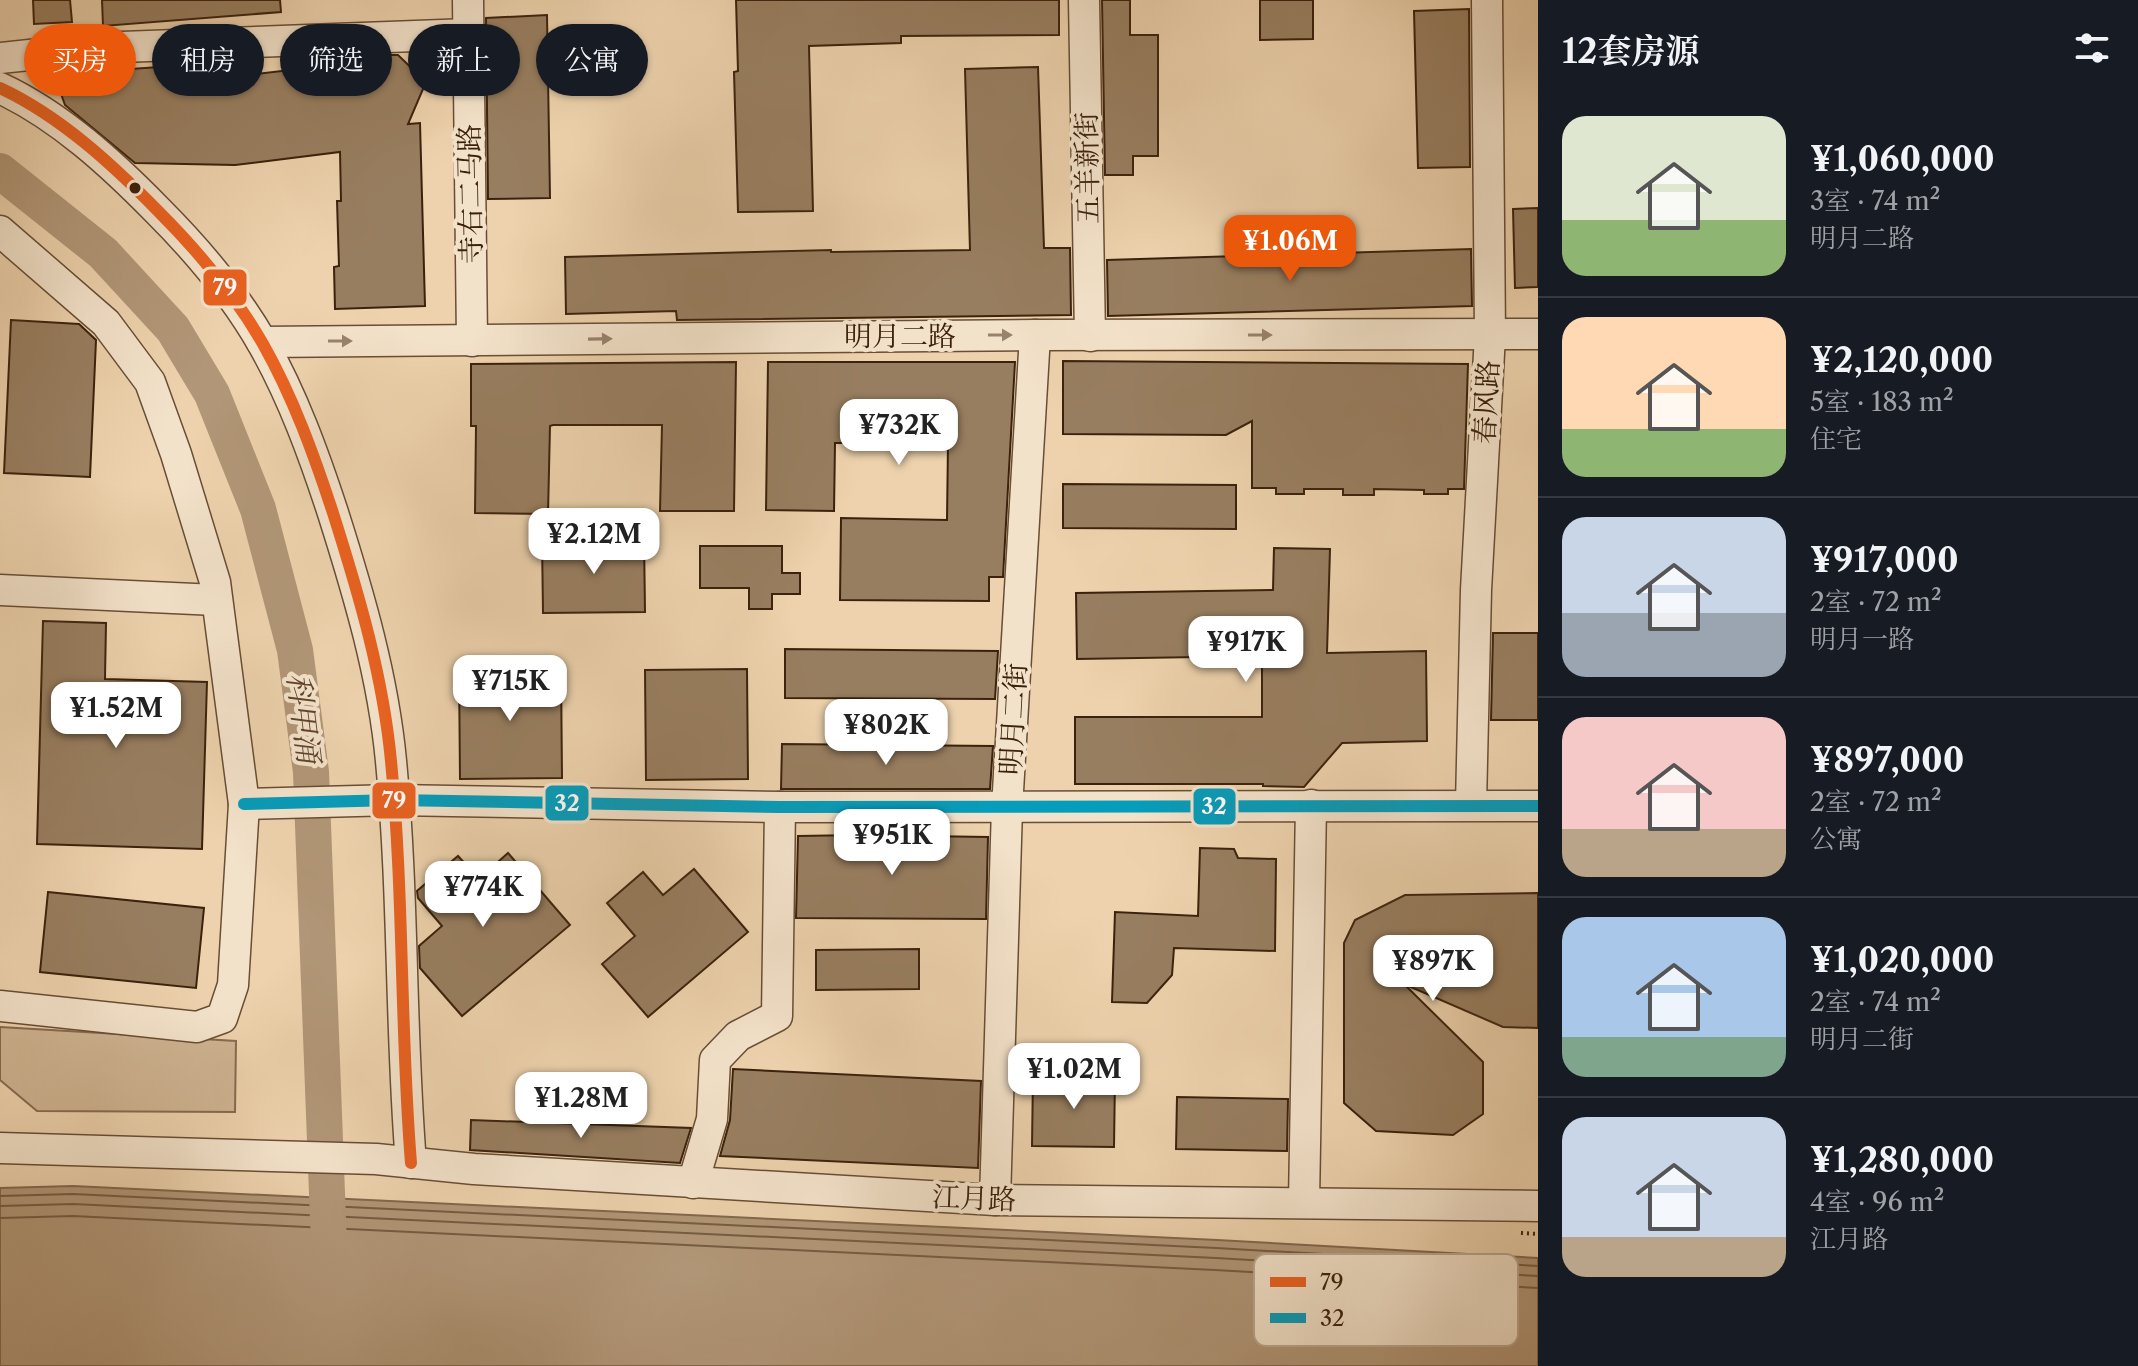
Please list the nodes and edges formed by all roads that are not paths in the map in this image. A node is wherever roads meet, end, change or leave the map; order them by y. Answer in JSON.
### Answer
{"nodes":[{"id":1,"x":468,"y":0,"type":"edge"},
{"id":2,"x":1084,"y":0,"type":"edge"},
{"id":3,"x":1487,"y":0,"type":"edge"},
{"id":4,"x":469,"y":24,"type":"edge"},
{"id":5,"x":408,"y":36,"type":"edge"},
{"id":6,"x":0,"y":58,"type":"edge"},
{"id":7,"x":0,"y":88,"type":"edge"},
{"id":8,"x":470,"y":96,"type":"edge"},
{"id":9,"x":0,"y":231,"type":"edge"},
{"id":10,"x":1538,"y":334,"type":"edge"},
{"id":11,"x":1035,"y":335,"type":"junction"},
{"id":12,"x":1490,"y":335,"type":"junction"},
{"id":13,"x":1090,"y":336,"type":"junction"},
{"id":14,"x":472,"y":341,"type":"junction"},
{"id":15,"x":262,"y":342,"type":"junction"},
{"id":16,"x":0,"y":590,"type":"edge"},
{"id":17,"x":216,"y":600,"type":"junction"},
{"id":18,"x":394,"y":800,"type":"junction"},
{"id":19,"x":244,"y":804,"type":"junction"},
{"id":20,"x":1471,"y":804,"type":"junction"},
{"id":21,"x":1311,"y":805,"type":"junction"},
{"id":22,"x":1538,"y":806,"type":"edge"},
{"id":23,"x":780,"y":807,"type":"junction"},
{"id":24,"x":1007,"y":808,"type":"junction"},
{"id":25,"x":0,"y":1006,"type":"edge"},
{"id":26,"x":0,"y":1148,"type":"edge"},
{"id":27,"x":411,"y":1163,"type":"junction"},
{"id":28,"x":693,"y":1183,"type":"junction"},
{"id":29,"x":995,"y":1200,"type":"junction"},
{"id":30,"x":1304,"y":1202,"type":"junction"},
{"id":31,"x":1538,"y":1206,"type":"edge"}],
"edges":[{"from":1,"to":4,"type":"street","name":"寺右二马路"},
{"from":2,"to":13,"type":"street","name":"五羊新街"},
{"from":3,"to":12,"type":"street","name":"春风路"},
{"from":5,"to":6,"type":"street"},
{"from":7,"to":15,"type":"street"},
{"from":8,"to":14,"type":"street","name":"寺右二马路"},
{"from":9,"to":17,"type":"street"},
{"from":10,"to":12,"type":"street","name":"明月二路"},
{"from":11,"to":13,"type":"street","name":"明月二路"},
{"from":14,"to":11,"type":"street","name":"明月二路","one_way":true},
{"from":11,"to":24,"type":"street","name":"明月二街"},
{"from":13,"to":12,"type":"street","name":"明月二路","one_way":true},
{"from":12,"to":20,"type":"street","name":"春风路"},
{"from":15,"to":14,"type":"street","name":"明月二路","one_way":true},
{"from":15,"to":18,"type":"street"},
{"from":16,"to":17,"type":"street"},
{"from":17,"to":19,"type":"street"},
{"from":18,"to":19,"type":"street"},
{"from":18,"to":23,"type":"street"},
{"from":18,"to":27,"type":"street"},
{"from":19,"to":25,"type":"street"},
{"from":20,"to":21,"type":"street"},
{"from":20,"to":22,"type":"street"},
{"from":21,"to":24,"type":"street"},
{"from":21,"to":30,"type":"street"},
{"from":23,"to":24,"type":"street"},
{"from":23,"to":28,"type":"street"},
{"from":24,"to":29,"type":"street","name":"明月二街"},
{"from":26,"to":27,"type":"street","name":"江月路"},
{"from":27,"to":28,"type":"street","name":"江月路"},
{"from":28,"to":29,"type":"street","name":"江月路"},
{"from":29,"to":30,"type":"street","name":"江月路"},
{"from":30,"to":31,"type":"street","name":"江月路"}]}
